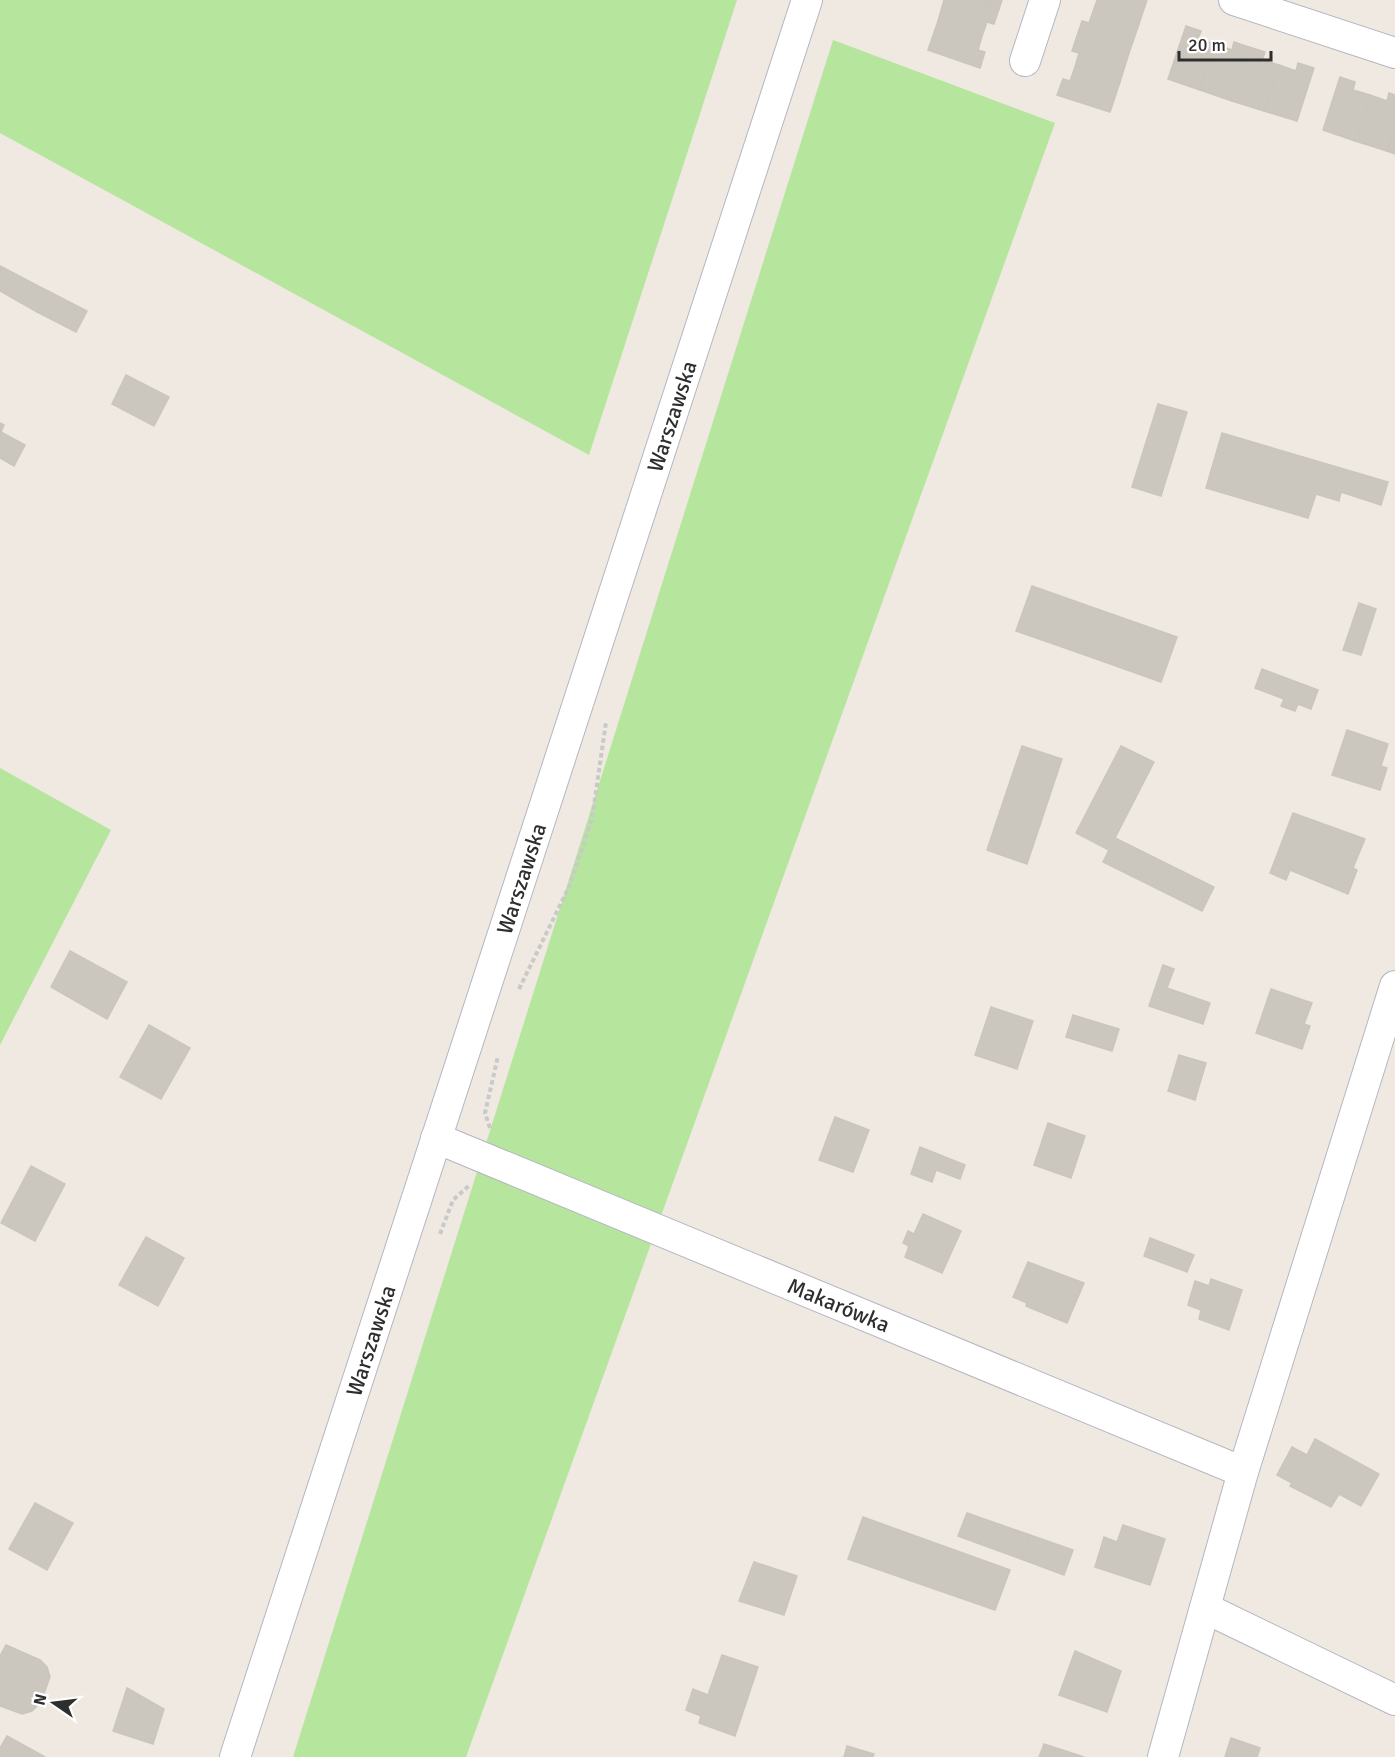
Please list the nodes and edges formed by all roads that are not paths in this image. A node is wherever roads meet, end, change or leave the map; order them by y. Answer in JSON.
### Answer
{"nodes":[{"id":1,"x":807,"y":0,"type":"edge"},
{"id":2,"x":1045,"y":0,"type":"edge"},
{"id":3,"x":1234,"y":0,"type":"edge"},
{"id":4,"x":1395,"y":53,"type":"edge"},
{"id":5,"x":1025,"y":61,"type":"dead end"},
{"id":6,"x":1395,"y":986,"type":"edge"},
{"id":7,"x":436,"y":1138,"type":"junction"},
{"id":8,"x":1243,"y":1472,"type":"junction"},
{"id":9,"x":1206,"y":1608,"type":"junction"},
{"id":10,"x":1395,"y":1700,"type":"edge"},
{"id":11,"x":235,"y":1757,"type":"edge"},
{"id":12,"x":1163,"y":1757,"type":"edge"}],
"edges":[{"from":1,"to":7,"type":"street","name":"Warszawska"},
{"from":2,"to":5,"type":"street"},
{"from":3,"to":4,"type":"street"},
{"from":6,"to":8,"type":"street"},
{"from":7,"to":8,"type":"street","name":"Makarówka"},
{"from":7,"to":11,"type":"street","name":"Warszawska"},
{"from":8,"to":9,"type":"street"},
{"from":9,"to":10,"type":"street"},
{"from":9,"to":12,"type":"street"}]}
